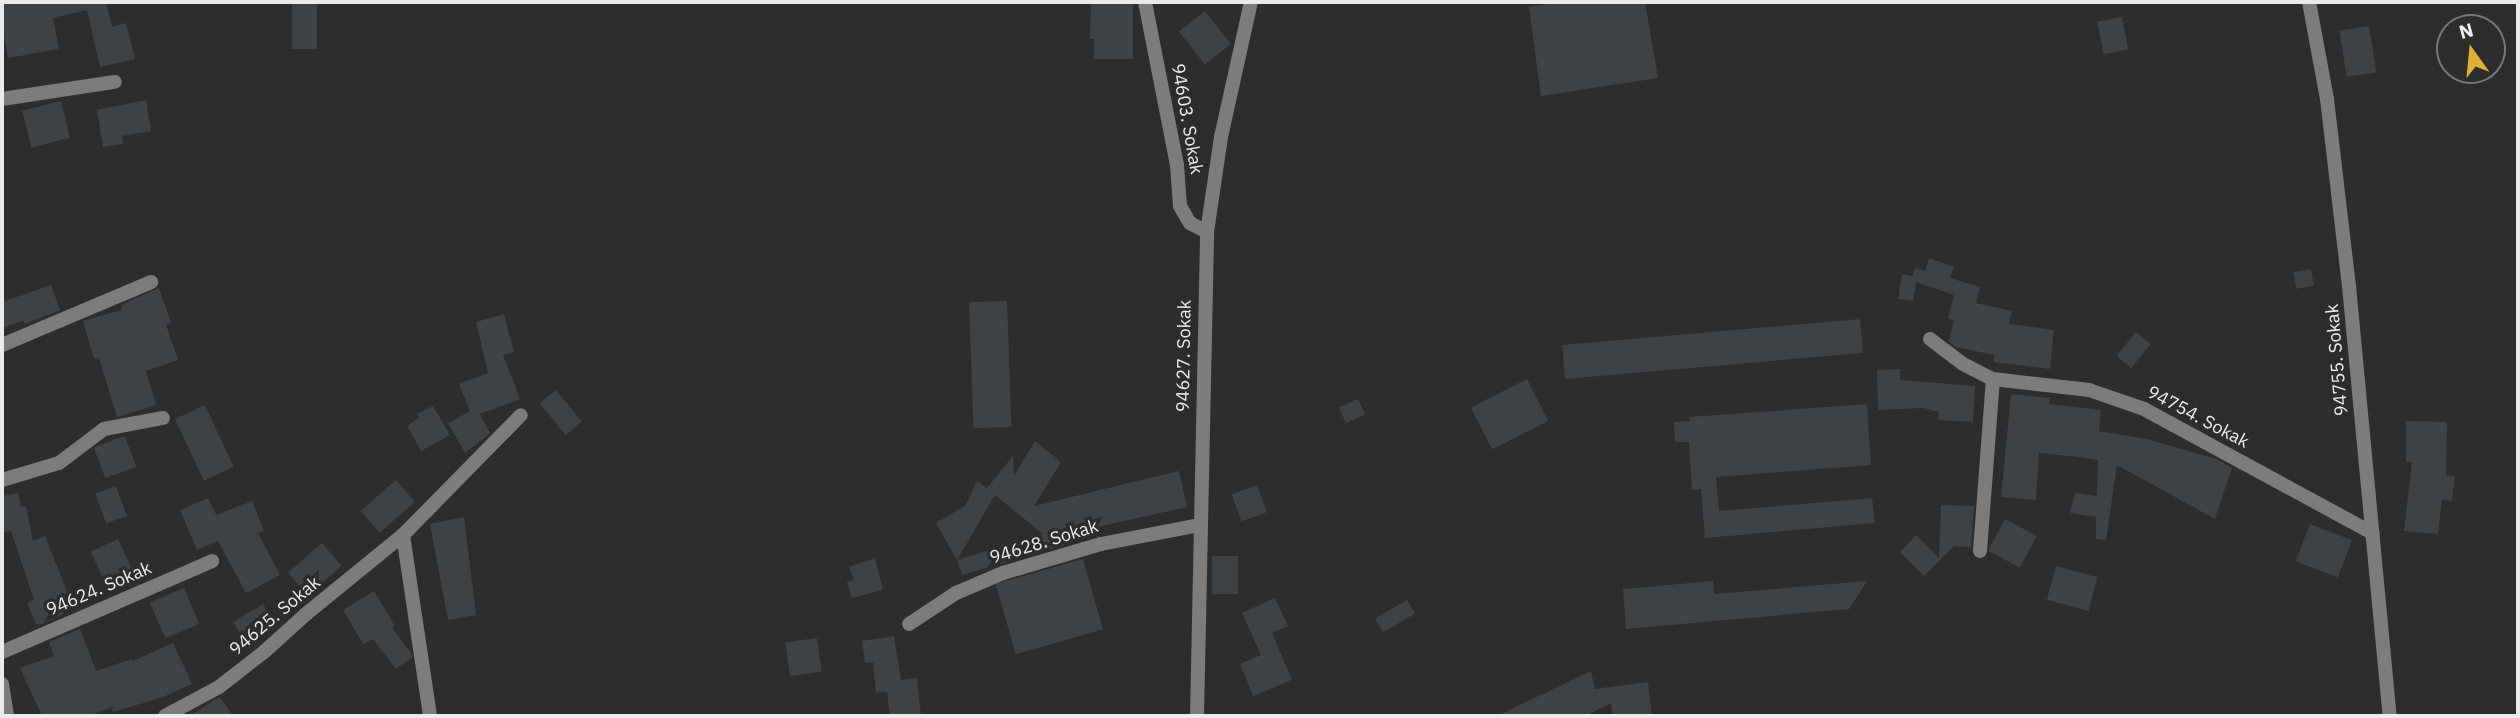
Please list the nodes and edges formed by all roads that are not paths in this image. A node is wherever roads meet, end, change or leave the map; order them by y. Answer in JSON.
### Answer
{"nodes":[{"id":1,"x":1145,"y":2,"type":"edge"},
{"id":2,"x":1251,"y":2,"type":"edge"},
{"id":3,"x":2309,"y":2,"type":"edge"},
{"id":4,"x":115,"y":82,"type":"dead end"},
{"id":5,"x":2,"y":99,"type":"edge"},
{"id":6,"x":1207,"y":232,"type":"junction"},
{"id":7,"x":150,"y":282,"type":"dead end"},
{"id":8,"x":1930,"y":339,"type":"dead end"},
{"id":9,"x":2,"y":345,"type":"edge"},
{"id":10,"x":1993,"y":379,"type":"junction"},
{"id":11,"x":521,"y":415,"type":"dead end"},
{"id":12,"x":163,"y":418,"type":"dead end"},
{"id":13,"x":2,"y":480,"type":"edge"},
{"id":14,"x":1200,"y":524,"type":"junction"},
{"id":15,"x":2372,"y":533,"type":"junction"},
{"id":16,"x":402,"y":535,"type":"junction"},
{"id":17,"x":1980,"y":551,"type":"dead end"},
{"id":18,"x":212,"y":561,"type":"dead end"},
{"id":19,"x":909,"y":624,"type":"dead end"},
{"id":20,"x":2,"y":652,"type":"edge"},
{"id":21,"x":2,"y":684,"type":"edge"},
{"id":22,"x":7,"y":716,"type":"edge"},
{"id":23,"x":165,"y":716,"type":"edge"},
{"id":24,"x":430,"y":716,"type":"edge"},
{"id":25,"x":1197,"y":716,"type":"edge"},
{"id":26,"x":2390,"y":716,"type":"edge"}],
"edges":[{"from":1,"to":6,"type":"street","name":"94603. Sokak"},
{"from":2,"to":6,"type":"street","name":"94627. Sokak"},
{"from":3,"to":15,"type":"street","name":"94755. Sokak"},
{"from":4,"to":5,"type":"street"},
{"from":6,"to":14,"type":"street","name":"94627. Sokak"},
{"from":7,"to":9,"type":"street"},
{"from":8,"to":10,"type":"street","name":"94754. Sokak"},
{"from":10,"to":15,"type":"street","name":"94754. Sokak"},
{"from":10,"to":17,"type":"street"},
{"from":11,"to":16,"type":"street","name":"94625. Sokak"},
{"from":12,"to":13,"type":"street"},
{"from":14,"to":19,"type":"street","name":"94628. Sokak"},
{"from":14,"to":25,"type":"street","name":"94627. Sokak"},
{"from":15,"to":26,"type":"street","name":"94755. Sokak"},
{"from":16,"to":23,"type":"street","name":"94625. Sokak"},
{"from":16,"to":24,"type":"street"},
{"from":18,"to":20,"type":"street","name":"94624. Sokak"},
{"from":21,"to":22,"type":"street"}]}
